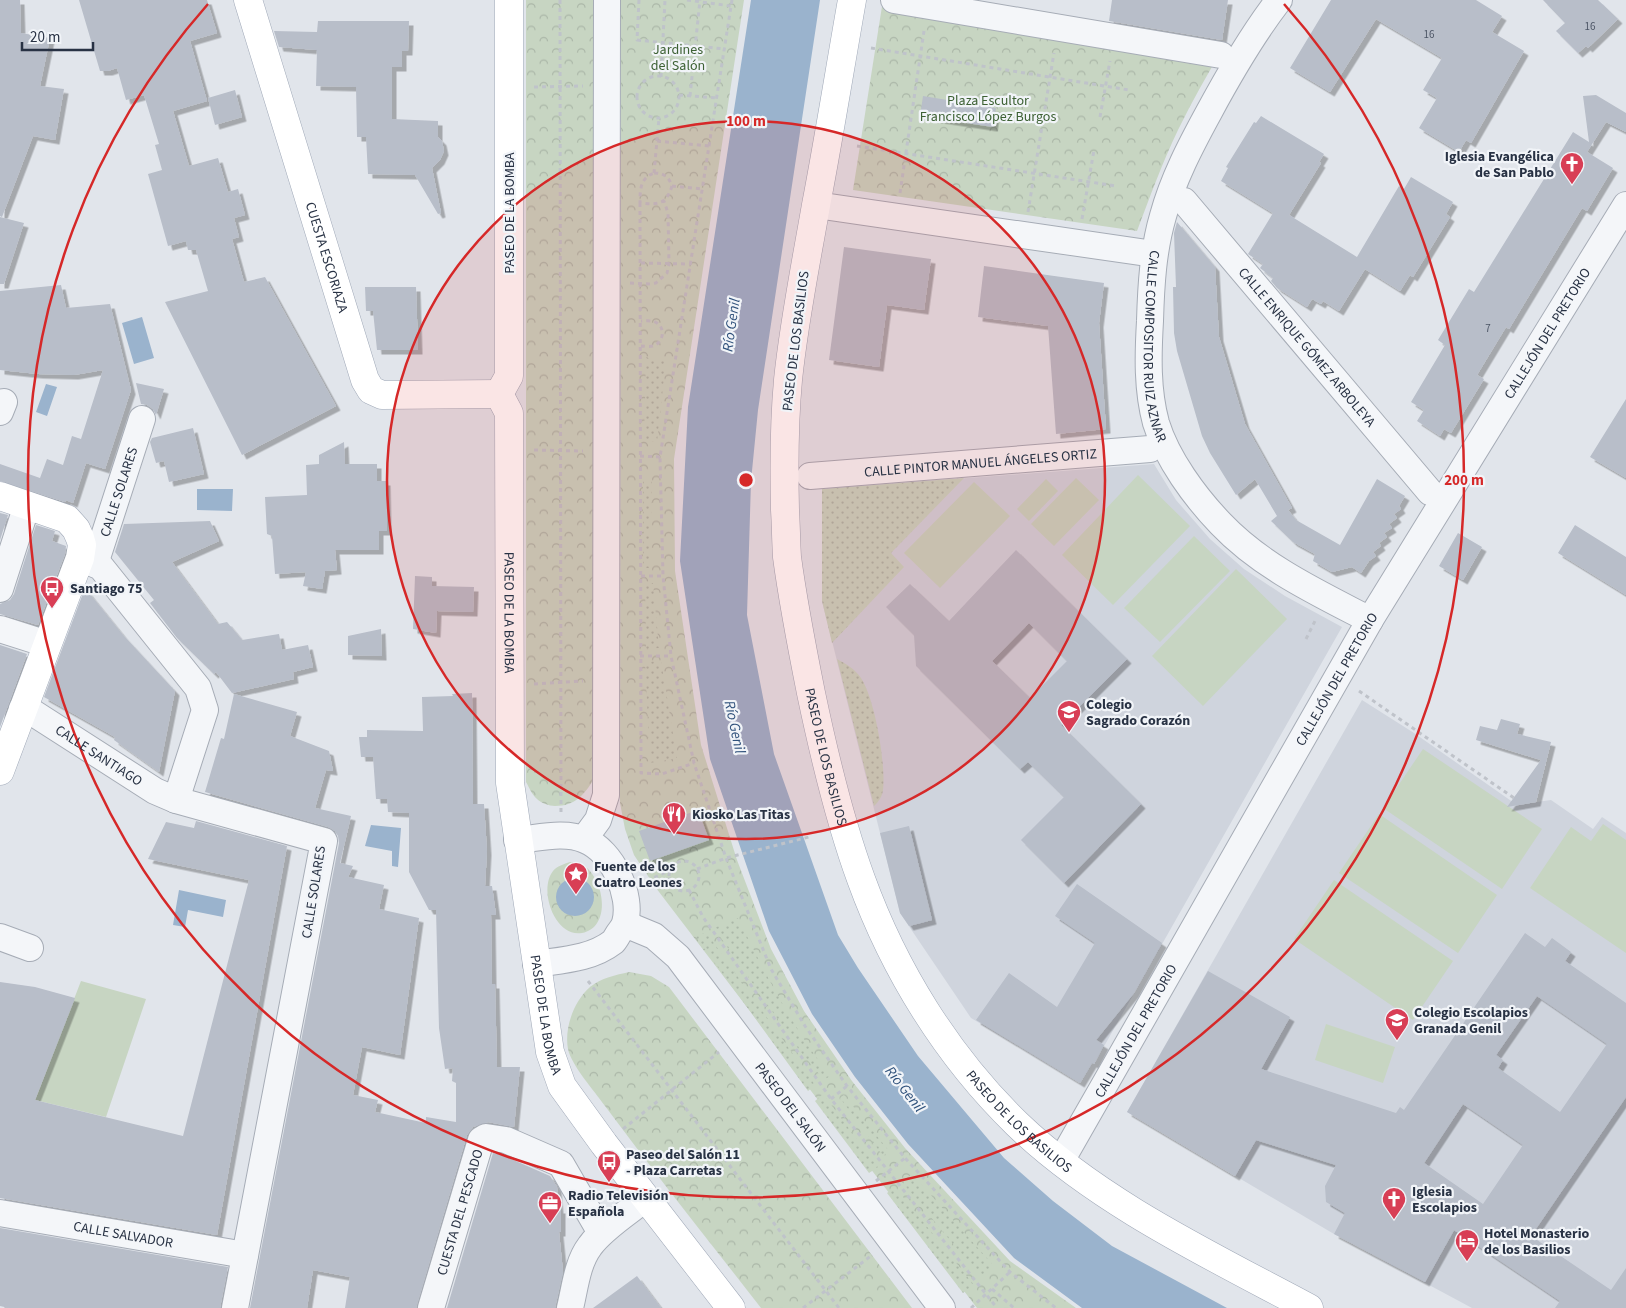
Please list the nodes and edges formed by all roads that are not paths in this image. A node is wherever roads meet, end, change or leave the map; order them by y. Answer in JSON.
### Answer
{"nodes":[{"id":1,"x":248,"y":0,"type":"edge"},
{"id":2,"x":509,"y":0,"type":"edge"},
{"id":3,"x":607,"y":0,"type":"edge"},
{"id":4,"x":852,"y":0,"type":"edge"},
{"id":5,"x":894,"y":0,"type":"edge"},
{"id":6,"x":1279,"y":0,"type":"edge"},
{"id":7,"x":1221,"y":55,"type":"dead end"},
{"id":8,"x":1184,"y":202,"type":"dead end"},
{"id":9,"x":816,"y":205,"type":"junction"},
{"id":10,"x":1626,"y":205,"type":"edge"},
{"id":11,"x":1154,"y":254,"type":"junction"},
{"id":12,"x":499,"y":394,"type":"junction"},
{"id":13,"x":142,"y":419,"type":"dead end"},
{"id":14,"x":1150,"y":450,"type":"dead end"},
{"id":15,"x":810,"y":476,"type":"dead end"},
{"id":16,"x":1430,"y":492,"type":"dead end"},
{"id":17,"x":0,"y":496,"type":"edge"},
{"id":18,"x":27,"y":505,"type":"junction"},
{"id":19,"x":88,"y":561,"type":"junction"},
{"id":20,"x":0,"y":589,"type":"edge"},
{"id":21,"x":1370,"y":620,"type":"junction"},
{"id":22,"x":0,"y":629,"type":"edge"},
{"id":23,"x":47,"y":644,"type":"junction"},
{"id":24,"x":22,"y":709,"type":"junction"},
{"id":25,"x":0,"y":771,"type":"edge"},
{"id":26,"x":176,"y":800,"type":"junction"},
{"id":27,"x":584,"y":839,"type":"junction"},
{"id":28,"x":518,"y":840,"type":"junction"},
{"id":29,"x":625,"y":924,"type":"junction"},
{"id":30,"x":0,"y":937,"type":"edge"},
{"id":31,"x":30,"y":948,"type":"dead end"},
{"id":32,"x":536,"y":964,"type":"junction"},
{"id":33,"x":1061,"y":1161,"type":"junction"},
{"id":34,"x":646,"y":1198,"type":"junction"},
{"id":35,"x":0,"y":1212,"type":"edge"},
{"id":36,"x":602,"y":1233,"type":"junction"},
{"id":37,"x":245,"y":1255,"type":"junction"},
{"id":38,"x":235,"y":1308,"type":"edge"},
{"id":39,"x":430,"y":1308,"type":"edge"},
{"id":40,"x":570,"y":1308,"type":"edge"},
{"id":41,"x":731,"y":1308,"type":"edge"},
{"id":42,"x":942,"y":1308,"type":"edge"},
{"id":43,"x":1309,"y":1308,"type":"edge"}],
"edges":[{"from":1,"to":12,"type":"main road","name":"CUESTA ESCORIAZA"},
{"from":2,"to":12,"type":"main road","name":"PASEO DE LA BOMBA"},
{"from":3,"to":27,"type":"street"},
{"from":4,"to":9,"type":"main road","name":"PASEO DE LOS BASILIOS"},
{"from":5,"to":7,"type":"street"},
{"from":6,"to":11,"type":"street","name":"CALLE COMPOSITOR RUIZ AZNAR"},
{"from":8,"to":16,"type":"street","name":"CALLE ENRIQUE GÓMEZ ARBOLEYA"},
{"from":9,"to":11,"type":"street"},
{"from":9,"to":33,"type":"main road","name":"PASEO DE LOS BASILIOS"},
{"from":10,"to":21,"type":"street","name":"CALLEJÓN DEL PRETORIO"},
{"from":11,"to":21,"type":"street","name":"CALLE COMPOSITOR RUIZ AZNAR"},
{"from":12,"to":28,"type":"main road","name":"PASEO DE LA BOMBA"},
{"from":13,"to":19,"type":"street","name":"CALLE SOLARES"},
{"from":14,"to":15,"type":"street","name":"CALLE PINTOR MANUEL ÁNGELES ORTIZ"},
{"from":17,"to":18,"type":"main road","name":"CALLE SOLARES"},
{"from":18,"to":19,"type":"main road","name":"CALLE SOLARES"},
{"from":18,"to":20,"type":"street"},
{"from":19,"to":23,"type":"main road"},
{"from":19,"to":26,"type":"street"},
{"from":21,"to":33,"type":"street","name":"CALLEJÓN DEL PRETORIO"},
{"from":22,"to":23,"type":"street"},
{"from":23,"to":24,"type":"main road"},
{"from":24,"to":25,"type":"main road"},
{"from":24,"to":26,"type":"street","name":"CALLE SANTIAGO"},
{"from":26,"to":37,"type":"street","name":"CALLE SOLARES"},
{"from":27,"to":28,"type":"street"},
{"from":27,"to":29,"type":"street"},
{"from":28,"to":32,"type":"main road","name":"PASEO DE LA BOMBA"},
{"from":29,"to":32,"type":"street"},
{"from":29,"to":42,"type":"street","name":"PASEO DEL SALÓN"},
{"from":30,"to":31,"type":"street"},
{"from":32,"to":34,"type":"main road","name":"PASEO DE LA BOMBA"},
{"from":33,"to":43,"type":"main road","name":"PASEO DE LOS BASILIOS"},
{"from":34,"to":36,"type":"street"},
{"from":34,"to":41,"type":"main road"},
{"from":35,"to":37,"type":"street","name":"CALLE SALVADOR"},
{"from":36,"to":39,"type":"street","name":"CUESTA DEL PESCADO"},
{"from":36,"to":40,"type":"street"},
{"from":37,"to":38,"type":"street","name":"CALLE SOLARES"}]}
